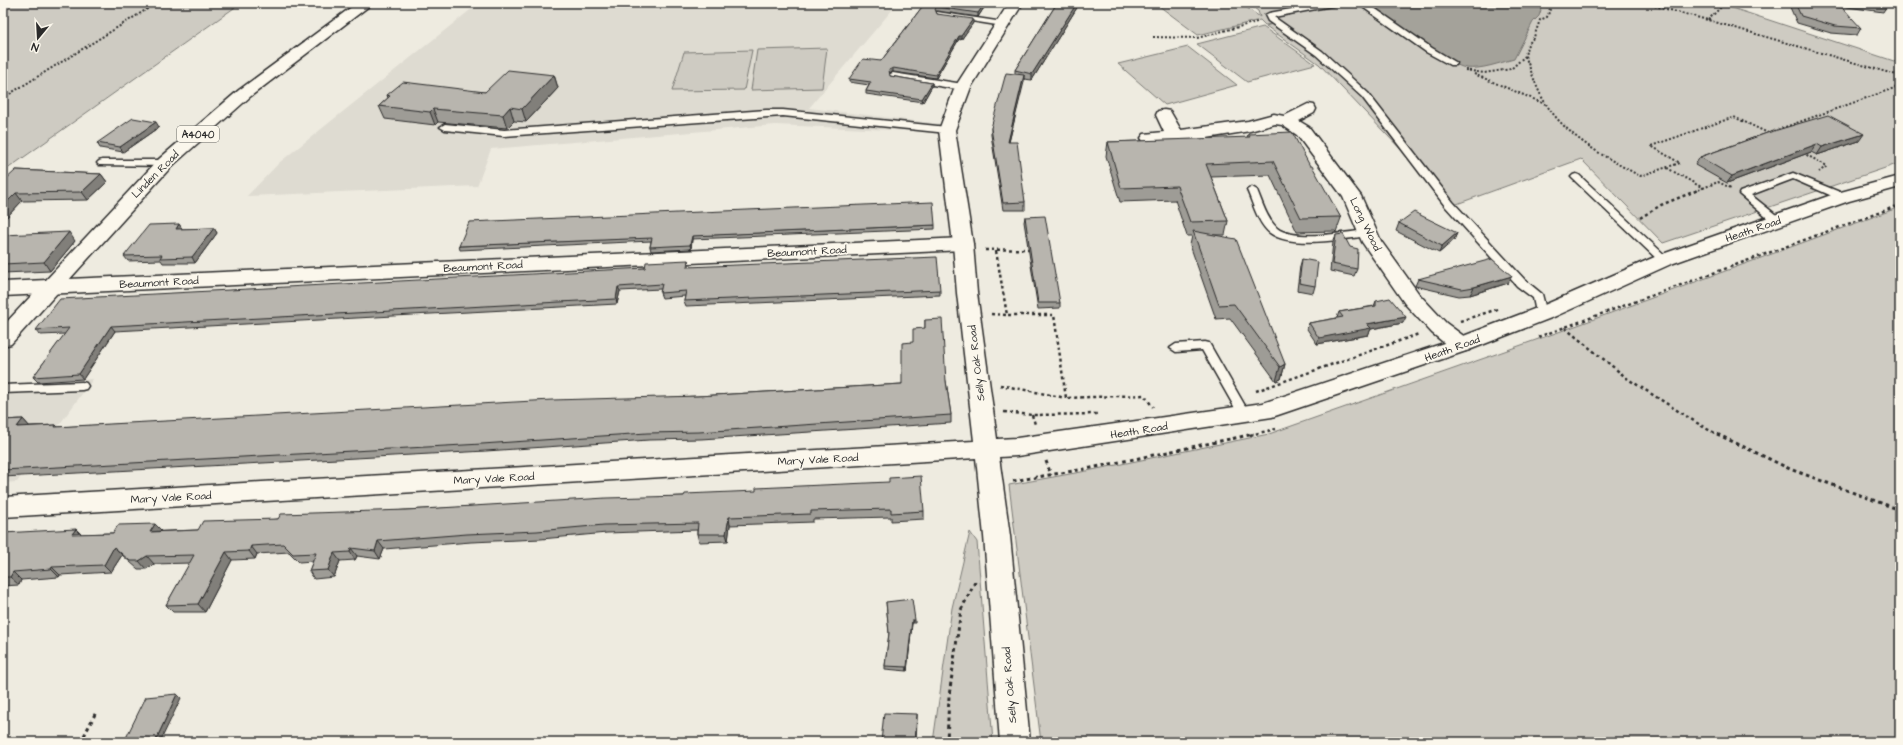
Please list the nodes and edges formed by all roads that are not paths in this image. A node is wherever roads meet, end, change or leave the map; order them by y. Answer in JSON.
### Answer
{"nodes":[{"id":1,"x":366,"y":3,"type":"edge"},
{"id":2,"x":1016,"y":3,"type":"edge"},
{"id":3,"x":1361,"y":3,"type":"edge"},
{"id":4,"x":1335,"y":4,"type":"edge"},
{"id":5,"x":940,"y":14,"type":"edge"},
{"id":6,"x":1002,"y":24,"type":"junction"},
{"id":7,"x":1453,"y":63,"type":"road end"},
{"id":8,"x":893,"y":76,"type":"edge"},
{"id":9,"x":963,"y":87,"type":"junction"},
{"id":10,"x":1308,"y":109,"type":"dead end"},
{"id":11,"x":1164,"y":115,"type":"dead end"},
{"id":12,"x":1287,"y":120,"type":"junction"},
{"id":13,"x":445,"y":127,"type":"edge"},
{"id":14,"x":947,"y":130,"type":"junction"},
{"id":15,"x":1175,"y":136,"type":"junction"},
{"id":16,"x":1150,"y":138,"type":"dead end"},
{"id":17,"x":102,"y":163,"type":"dead end"},
{"id":18,"x":165,"y":163,"type":"junction"},
{"id":19,"x":1576,"y":177,"type":"dead end"},
{"id":20,"x":1900,"y":181,"type":"edge"},
{"id":21,"x":1252,"y":190,"type":"dead end"},
{"id":22,"x":1843,"y":198,"type":"junction"},
{"id":23,"x":1776,"y":220,"type":"junction"},
{"id":24,"x":1368,"y":234,"type":"junction"},
{"id":25,"x":963,"y":244,"type":"junction"},
{"id":26,"x":1664,"y":260,"type":"junction"},
{"id":27,"x":50,"y":287,"type":"junction"},
{"id":28,"x":3,"y":289,"type":"edge"},
{"id":29,"x":1545,"y":313,"type":"junction"},
{"id":30,"x":3,"y":339,"type":"edge"},
{"id":31,"x":1461,"y":345,"type":"junction"},
{"id":32,"x":1176,"y":348,"type":"dead end"},
{"id":33,"x":82,"y":386,"type":"dead end"},
{"id":34,"x":3,"y":389,"type":"edge"},
{"id":35,"x":1244,"y":414,"type":"junction"},
{"id":36,"x":986,"y":448,"type":"junction"},
{"id":37,"x":3,"y":507,"type":"edge"},
{"id":38,"x":1015,"y":742,"type":"edge"}],
"edges":[{"from":1,"to":18,"type":"main road","name":"Linden Road","number":"A4040"},
{"from":2,"to":6,"type":"main road","name":"Selly Oak Road"},
{"from":3,"to":7,"type":"lane"},
{"from":4,"to":29,"type":"lane"},
{"from":5,"to":6,"type":"lane"},
{"from":6,"to":9,"type":"main road","name":"Selly Oak Road"},
{"from":8,"to":9,"type":"lane"},
{"from":9,"to":14,"type":"main road","name":"Selly Oak Road"},
{"from":10,"to":12,"type":"main road"},
{"from":11,"to":15,"type":"main road"},
{"from":12,"to":15,"type":"main road"},
{"from":12,"to":24,"type":"main road","name":"Long Wood"},
{"from":13,"to":14,"type":"lane"},
{"from":14,"to":25,"type":"main road","name":"Selly Oak Road"},
{"from":15,"to":16,"type":"main road"},
{"from":17,"to":18,"type":"lane"},
{"from":18,"to":27,"type":"main road","name":"Linden Road","number":"A4040"},
{"from":19,"to":26,"type":"lane"},
{"from":20,"to":22,"type":"main road","name":"Heath Road"},
{"from":21,"to":24,"type":"lane"},
{"from":22,"to":23,"type":"main road","name":"Heath Road"},
{"from":22,"to":23,"type":"lane"},
{"from":23,"to":26,"type":"main road","name":"Heath Road"},
{"from":24,"to":31,"type":"main road","name":"Long Wood"},
{"from":25,"to":27,"type":"main road","name":"Beaumont Road"},
{"from":25,"to":36,"type":"main road","name":"Selly Oak Road"},
{"from":26,"to":29,"type":"main road","name":"Heath Road"},
{"from":27,"to":28,"type":"main road","name":"Beaumont Road"},
{"from":27,"to":30,"type":"main road","name":"Linden Road","number":"A4040"},
{"from":29,"to":31,"type":"main road","name":"Heath Road"},
{"from":31,"to":35,"type":"main road","name":"Heath Road"},
{"from":32,"to":35,"type":"lane"},
{"from":33,"to":34,"type":"lane"},
{"from":35,"to":36,"type":"main road","name":"Heath Road"},
{"from":36,"to":37,"type":"main road","name":"Mary Vale Road"},
{"from":36,"to":38,"type":"main road","name":"Selly Oak Road"}]}
